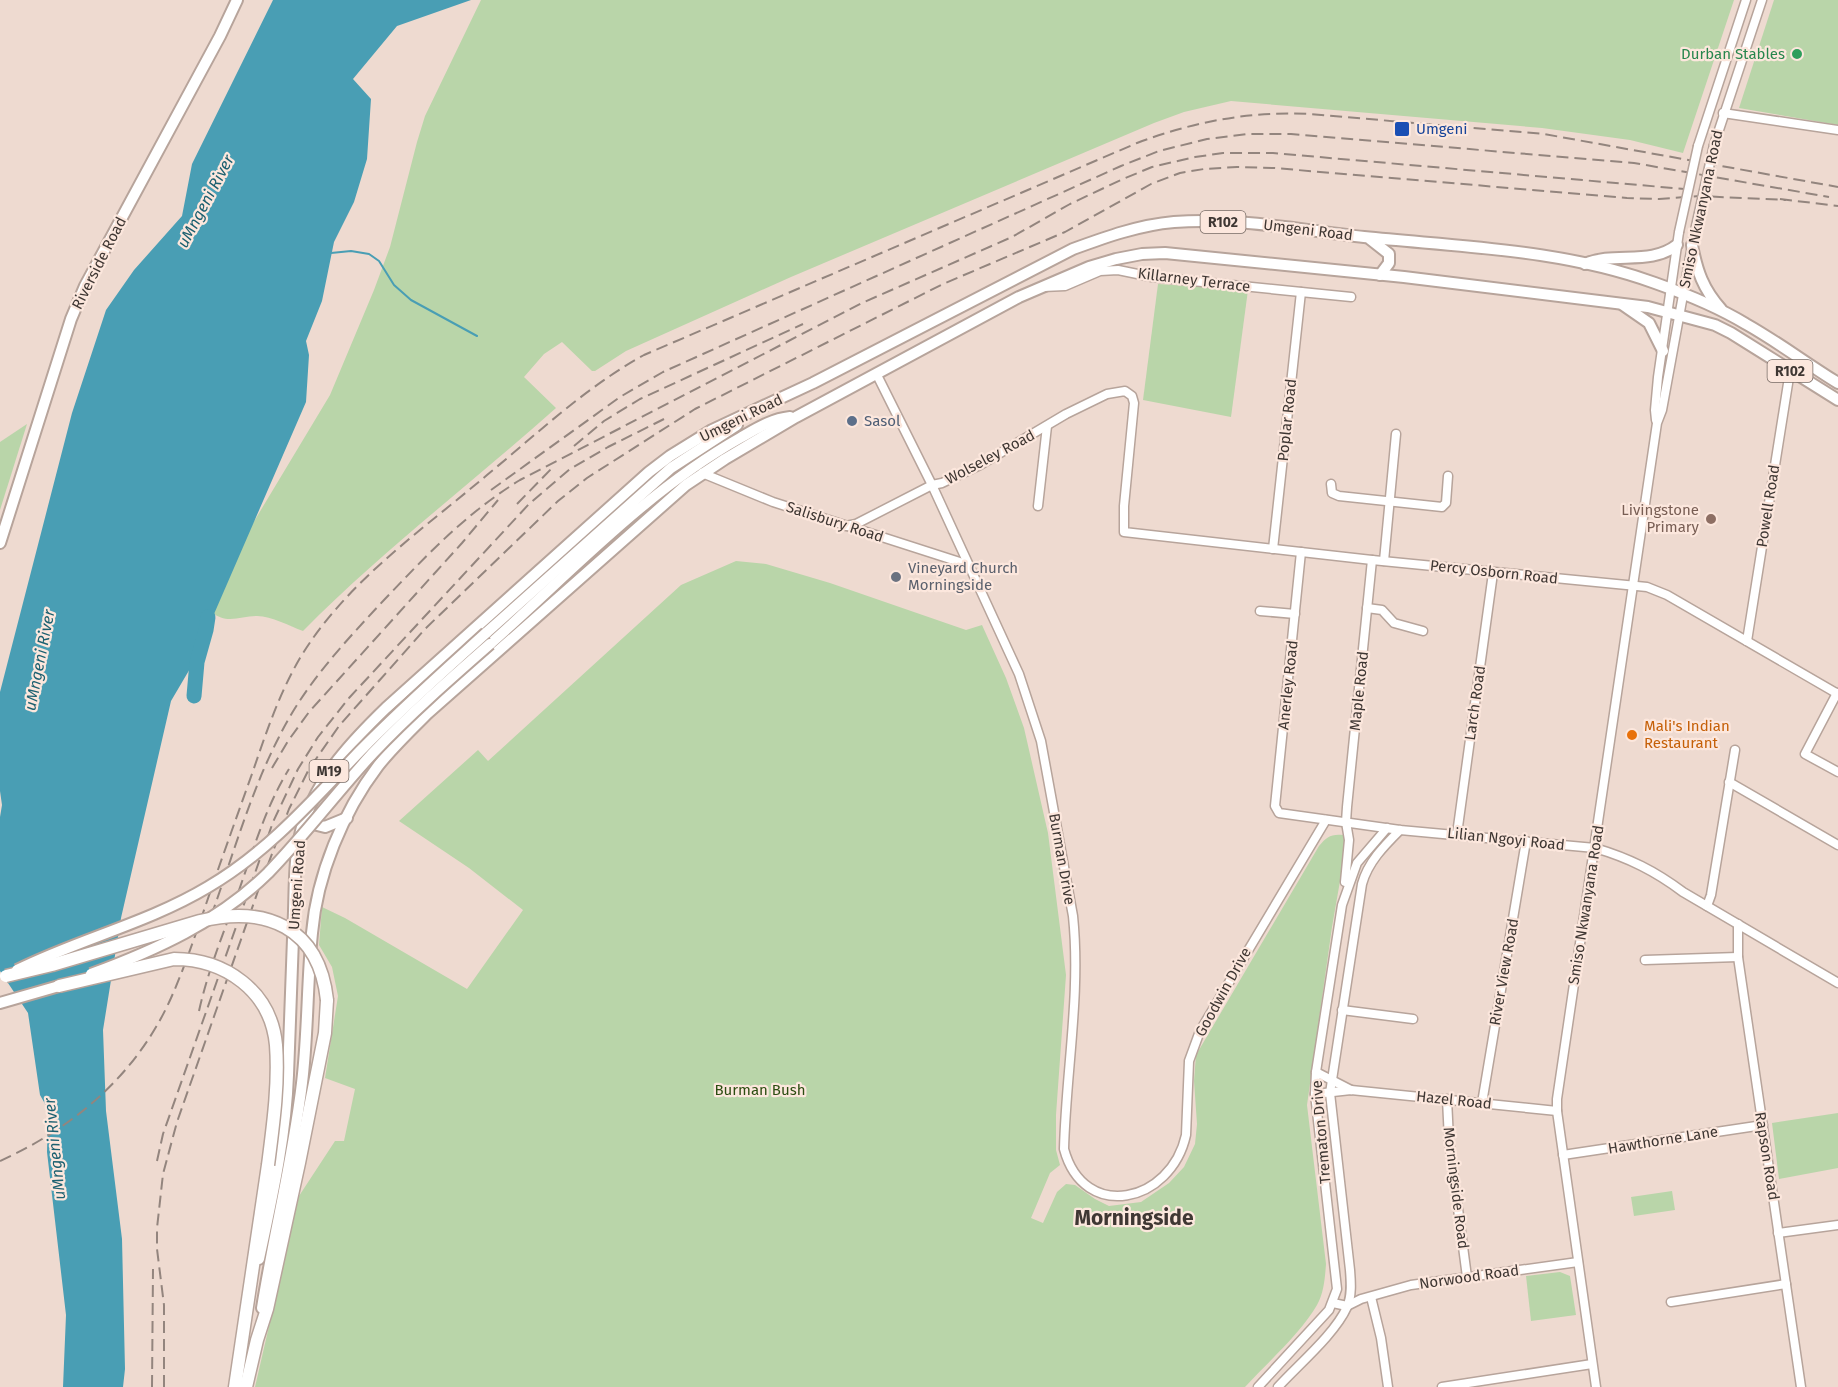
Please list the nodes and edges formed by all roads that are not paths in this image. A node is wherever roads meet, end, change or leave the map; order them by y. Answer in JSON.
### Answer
{"nodes":[{"id":1,"x":237,"y":0,"type":"edge"},
{"id":2,"x":1746,"y":0,"type":"edge"},
{"id":3,"x":1762,"y":0,"type":"edge"},
{"id":4,"x":1723,"y":112,"type":"junction"},
{"id":5,"x":1838,"y":130,"type":"edge"},
{"id":6,"x":1367,"y":237,"type":"junction"},
{"id":7,"x":1693,"y":240,"type":"junction"},
{"id":8,"x":1677,"y":245,"type":"junction"},
{"id":9,"x":1585,"y":264,"type":"junction"},
{"id":10,"x":1380,"y":275,"type":"junction"},
{"id":11,"x":1040,"y":287,"type":"junction"},
{"id":12,"x":1671,"y":290,"type":"junction"},
{"id":13,"x":1301,"y":292,"type":"junction"},
{"id":14,"x":1683,"y":294,"type":"junction"},
{"id":15,"x":1351,"y":297,"type":"dead end"},
{"id":16,"x":1620,"y":303,"type":"junction"},
{"id":17,"x":1674,"y":313,"type":"junction"},
{"id":18,"x":1725,"y":313,"type":"junction"},
{"id":19,"x":1663,"y":351,"type":"junction"},
{"id":20,"x":1790,"y":371,"type":"junction"},
{"id":21,"x":877,"y":375,"type":"junction"},
{"id":22,"x":1838,"y":383,"type":"edge"},
{"id":23,"x":1838,"y":400,"type":"edge"},
{"id":24,"x":771,"y":404,"type":"junction"},
{"id":25,"x":796,"y":417,"type":"junction"},
{"id":26,"x":1657,"y":423,"type":"junction"},
{"id":27,"x":1047,"y":426,"type":"junction"},
{"id":28,"x":1396,"y":434,"type":"dead end"},
{"id":29,"x":702,"y":473,"type":"junction"},
{"id":30,"x":1448,"y":476,"type":"dead end"},
{"id":31,"x":1331,"y":484,"type":"dead end"},
{"id":32,"x":932,"y":485,"type":"junction"},
{"id":33,"x":1389,"y":501,"type":"junction"},
{"id":34,"x":1038,"y":506,"type":"dead end"},
{"id":35,"x":846,"y":526,"type":"junction"},
{"id":36,"x":1124,"y":532,"type":"joint"},
{"id":37,"x":0,"y":543,"type":"edge"},
{"id":38,"x":1273,"y":549,"type":"junction"},
{"id":39,"x":1301,"y":552,"type":"junction"},
{"id":40,"x":1372,"y":560,"type":"junction"},
{"id":41,"x":1384,"y":561,"type":"junction"},
{"id":42,"x":969,"y":565,"type":"junction"},
{"id":43,"x":1493,"y":573,"type":"junction"},
{"id":44,"x":1633,"y":586,"type":"junction"},
{"id":45,"x":1367,"y":608,"type":"junction"},
{"id":46,"x":1260,"y":611,"type":"dead end"},
{"id":47,"x":1295,"y":614,"type":"junction"},
{"id":48,"x":1424,"y":631,"type":"dead end"},
{"id":49,"x":488,"y":638,"type":"junction"},
{"id":50,"x":1747,"y":641,"type":"junction"},
{"id":51,"x":1837,"y":694,"type":"edge"},
{"id":52,"x":1734,"y":750,"type":"dead end"},
{"id":53,"x":1838,"y":772,"type":"edge"},
{"id":54,"x":1730,"y":782,"type":"junction"},
{"id":55,"x":1282,"y":815,"type":"joint"},
{"id":56,"x":347,"y":818,"type":"junction"},
{"id":57,"x":1326,"y":820,"type":"junction"},
{"id":58,"x":303,"y":822,"type":"junction"},
{"id":59,"x":1346,"y":822,"type":"junction"},
{"id":60,"x":1387,"y":828,"type":"junction"},
{"id":61,"x":1400,"y":830,"type":"junction"},
{"id":62,"x":1457,"y":834,"type":"junction"},
{"id":63,"x":1526,"y":841,"type":"junction"},
{"id":64,"x":1838,"y":845,"type":"edge"},
{"id":65,"x":1595,"y":848,"type":"junction"},
{"id":66,"x":1345,"y":895,"type":"junction"},
{"id":67,"x":1359,"y":898,"type":"junction"},
{"id":68,"x":1342,"y":905,"type":"junction"},
{"id":69,"x":1707,"y":906,"type":"junction"},
{"id":70,"x":1738,"y":924,"type":"junction"},
{"id":71,"x":1738,"y":957,"type":"junction"},
{"id":72,"x":1646,"y":960,"type":"dead end"},
{"id":73,"x":1332,"y":975,"type":"junction"},
{"id":74,"x":1347,"y":976,"type":"junction"},
{"id":75,"x":3,"y":977,"type":"edge"},
{"id":76,"x":1838,"y":983,"type":"edge"},
{"id":77,"x":59,"y":986,"type":"junction"},
{"id":78,"x":0,"y":1003,"type":"edge"},
{"id":79,"x":1342,"y":1010,"type":"junction"},
{"id":80,"x":1413,"y":1019,"type":"dead end"},
{"id":81,"x":1316,"y":1072,"type":"junction"},
{"id":82,"x":1332,"y":1081,"type":"junction"},
{"id":83,"x":1351,"y":1090,"type":"junction"},
{"id":84,"x":1330,"y":1093,"type":"junction"},
{"id":85,"x":1315,"y":1094,"type":"junction"},
{"id":86,"x":1447,"y":1099,"type":"junction"},
{"id":87,"x":1482,"y":1103,"type":"junction"},
{"id":88,"x":1557,"y":1111,"type":"junction"},
{"id":89,"x":1763,"y":1125,"type":"junction"},
{"id":90,"x":1563,"y":1155,"type":"junction"},
{"id":91,"x":1070,"y":1166,"type":"joint"},
{"id":92,"x":1341,"y":1191,"type":"junction"},
{"id":93,"x":1326,"y":1195,"type":"junction"},
{"id":94,"x":1838,"y":1225,"type":"edge"},
{"id":95,"x":1779,"y":1233,"type":"junction"},
{"id":96,"x":1578,"y":1262,"type":"junction"},
{"id":97,"x":1467,"y":1277,"type":"junction"},
{"id":98,"x":1786,"y":1284,"type":"junction"},
{"id":99,"x":1337,"y":1289,"type":"junction"},
{"id":100,"x":1351,"y":1292,"type":"junction"},
{"id":101,"x":1371,"y":1297,"type":"junction"},
{"id":102,"x":1361,"y":1299,"type":"junction"},
{"id":103,"x":1671,"y":1302,"type":"dead end"},
{"id":104,"x":1333,"y":1303,"type":"junction"},
{"id":105,"x":1347,"y":1306,"type":"junction"},
{"id":106,"x":244,"y":1338,"type":"junction"},
{"id":107,"x":257,"y":1340,"type":"junction"},
{"id":108,"x":1281,"y":1362,"type":"junction"},
{"id":109,"x":1592,"y":1364,"type":"junction"},
{"id":110,"x":1292,"y":1372,"type":"junction"},
{"id":111,"x":235,"y":1387,"type":"edge"},
{"id":112,"x":246,"y":1387,"type":"edge"},
{"id":113,"x":1258,"y":1387,"type":"edge"},
{"id":114,"x":1278,"y":1387,"type":"edge"},
{"id":115,"x":1388,"y":1387,"type":"edge"},
{"id":116,"x":1442,"y":1387,"type":"edge"},
{"id":117,"x":1596,"y":1387,"type":"edge"},
{"id":118,"x":1801,"y":1387,"type":"edge"}],
"edges":[{"from":1,"to":37,"type":"main road","name":"Riverside Road"},
{"from":2,"to":8,"type":"street","name":"Smiso Nkwanyana Road","bridge":true},
{"from":3,"to":4,"type":"street","name":"Smiso Nkwanyana Road"},
{"from":4,"to":5,"type":"street"},
{"from":4,"to":7,"type":"street","name":"Smiso Nkwanyana Road","bridge":true},
{"from":6,"to":9,"type":"main road","name":"Umgeni Road","number":"R102"},
{"from":6,"to":10,"type":"main road"},
{"from":6,"to":24,"type":"main road","name":"Umgeni Road","number":"R102"},
{"from":7,"to":14,"type":"street","name":"Smiso Nkwanyana Road"},
{"from":7,"to":18,"type":"main road"},
{"from":8,"to":9,"type":"main road"},
{"from":8,"to":12,"type":"street","name":"Smiso Nkwanyana Road"},
{"from":9,"to":12,"type":"main road","name":"Umgeni Road","number":"R102"},
{"from":10,"to":11,"type":"main road","name":"Umgeni Road","number":"R102"},
{"from":10,"to":16,"type":"main road","name":"Umgeni Road","number":"R102"},
{"from":11,"to":13,"type":"street","name":"Killarney Terrace"},
{"from":11,"to":21,"type":"main road","name":"Umgeni Road","number":"R102"},
{"from":12,"to":14,"type":"main road","name":"Umgeni Road","number":"R102"},
{"from":12,"to":17,"type":"street","name":"Smiso Nkwanyana Road"},
{"from":13,"to":15,"type":"street","name":"Killarney Terrace"},
{"from":13,"to":38,"type":"street","name":"Poplar Road"},
{"from":14,"to":17,"type":"street","name":"Smiso Nkwanyana Road"},
{"from":14,"to":18,"type":"main road","name":"Umgeni Road","number":"R102"},
{"from":16,"to":17,"type":"main road","name":"Umgeni Road","number":"R102"},
{"from":16,"to":19,"type":"main road"},
{"from":17,"to":19,"type":"street","name":"Smiso Nkwanyana Road"},
{"from":17,"to":20,"type":"main road","name":"Umgeni Road","number":"R102"},
{"from":17,"to":26,"type":"street","name":"Smiso Nkwanyana Road"},
{"from":18,"to":22,"type":"main road","name":"Umgeni Road","number":"R102"},
{"from":19,"to":26,"type":"street","name":"Smiso Nkwanyana Road"},
{"from":20,"to":23,"type":"main road","name":"Umgeni Road","number":"R102"},
{"from":20,"to":50,"type":"street","name":"Powell Road"},
{"from":21,"to":25,"type":"main road","name":"Umgeni Road","number":"R102"},
{"from":21,"to":32,"type":"street","name":"Burman Drive"},
{"from":24,"to":49,"type":"main road"},
{"from":24,"to":58,"type":"main road","name":"Umgeni Road","number":"M19"},
{"from":25,"to":29,"type":"main road","name":"Umgeni Road","number":"M19"},
{"from":25,"to":49,"type":"main road"},
{"from":26,"to":44,"type":"street","name":"Smiso Nkwanyana Road"},
{"from":27,"to":32,"type":"street","name":"Wolseley Road"},
{"from":27,"to":34,"type":"street"},
{"from":27,"to":36,"type":"street","name":"Wolseley Road"},
{"from":28,"to":33,"type":"street"},
{"from":29,"to":35,"type":"street","name":"Salisbury Road"},
{"from":29,"to":56,"type":"main road","name":"Umgeni Road","number":"M19"},
{"from":30,"to":33,"type":"street"},
{"from":31,"to":33,"type":"street"},
{"from":32,"to":35,"type":"street","name":"Wolseley Road"},
{"from":32,"to":42,"type":"street","name":"Burman Drive"},
{"from":33,"to":41,"type":"street"},
{"from":35,"to":42,"type":"street","name":"Salisbury Road"},
{"from":36,"to":38,"type":"street","name":"Percy Osborn Road"},
{"from":38,"to":39,"type":"street","name":"Percy Osborn Road"},
{"from":39,"to":40,"type":"street","name":"Percy Osborn Road"},
{"from":39,"to":47,"type":"street","name":"Anerley Road"},
{"from":40,"to":41,"type":"street","name":"Percy Osborn Road"},
{"from":40,"to":45,"type":"street","name":"Maple Road"},
{"from":41,"to":43,"type":"street","name":"Percy Osborn Road"},
{"from":42,"to":91,"type":"street","name":"Burman Drive"},
{"from":43,"to":44,"type":"street","name":"Percy Osborn Road"},
{"from":43,"to":62,"type":"street","name":"Larch Road"},
{"from":44,"to":50,"type":"street","name":"Percy Osborn Road"},
{"from":44,"to":65,"type":"street","name":"Smiso Nkwanyana Road"},
{"from":45,"to":48,"type":"street"},
{"from":45,"to":59,"type":"street","name":"Maple Road"},
{"from":46,"to":47,"type":"street"},
{"from":47,"to":55,"type":"street","name":"Anerley Road"},
{"from":49,"to":75,"type":"main road","bridge":true},
{"from":49,"to":77,"type":"main road","bridge":true},
{"from":50,"to":51,"type":"street","name":"Percy Osborn Road"},
{"from":51,"to":53,"type":"street"},
{"from":52,"to":54,"type":"street"},
{"from":54,"to":64,"type":"street"},
{"from":54,"to":69,"type":"street"},
{"from":55,"to":57,"type":"street","name":"Lilian Ngoyi Road"},
{"from":56,"to":58,"type":"main road"},
{"from":56,"to":107,"type":"main road","name":"Umgeni Road","number":"M19"},
{"from":57,"to":59,"type":"street","name":"Lilian Ngoyi Road"},
{"from":57,"to":91,"type":"street","name":"Goodwin Drive"},
{"from":58,"to":106,"type":"main road","name":"Umgeni Road","number":"M19"},
{"from":59,"to":60,"type":"street","name":"Lilian Ngoyi Road"},
{"from":59,"to":68,"type":"street","name":"Maple Road"},
{"from":60,"to":61,"type":"street","name":"Lilian Ngoyi Road"},
{"from":60,"to":66,"type":"street","name":"Trematon Drive"},
{"from":61,"to":62,"type":"street","name":"Lilian Ngoyi Road"},
{"from":61,"to":67,"type":"street","name":"Trematon Drive"},
{"from":62,"to":63,"type":"street","name":"Lilian Ngoyi Road"},
{"from":63,"to":65,"type":"street","name":"Lilian Ngoyi Road"},
{"from":63,"to":87,"type":"street","name":"River View Road"},
{"from":65,"to":69,"type":"street","name":"Lilian Ngoyi Road"},
{"from":65,"to":88,"type":"street","name":"Smiso Nkwanyana Road"},
{"from":66,"to":67,"type":"street"},
{"from":66,"to":68,"type":"street","name":"Trematon Drive"},
{"from":67,"to":74,"type":"street","name":"Trematon Drive"},
{"from":68,"to":73,"type":"street","name":"Trematon Drive"},
{"from":69,"to":70,"type":"street","name":"Lilian Ngoyi Road"},
{"from":70,"to":71,"type":"street","name":"Rapson Road"},
{"from":70,"to":76,"type":"street","name":"Lilian Ngoyi Road"},
{"from":71,"to":72,"type":"street"},
{"from":71,"to":89,"type":"street","name":"Rapson Road"},
{"from":73,"to":74,"type":"street"},
{"from":73,"to":81,"type":"street","name":"Trematon Drive"},
{"from":74,"to":79,"type":"street","name":"Trematon Drive"},
{"from":75,"to":107,"type":"highway","bridge":true},
{"from":77,"to":78,"type":"main road"},
{"from":77,"to":106,"type":"highway","bridge":true},
{"from":79,"to":80,"type":"street"},
{"from":79,"to":82,"type":"street","name":"Trematon Drive"},
{"from":81,"to":82,"type":"street","name":"Hazel Road"},
{"from":81,"to":85,"type":"street","name":"Trematon Drive"},
{"from":82,"to":83,"type":"street","name":"Hazel Road"},
{"from":82,"to":84,"type":"street","name":"Trematon Drive"},
{"from":83,"to":84,"type":"street","name":"Hazel Road"},
{"from":83,"to":86,"type":"street","name":"Hazel Road"},
{"from":84,"to":85,"type":"street","name":"Hazel Road"},
{"from":84,"to":92,"type":"street","name":"Trematon Drive"},
{"from":85,"to":93,"type":"street","name":"Trematon Drive"},
{"from":86,"to":87,"type":"street","name":"Hazel Road"},
{"from":86,"to":97,"type":"street","name":"Morningside Road"},
{"from":87,"to":88,"type":"street","name":"Hazel Road"},
{"from":88,"to":90,"type":"street","name":"Smiso Nkwanyana Road"},
{"from":89,"to":90,"type":"street","name":"Hawthorne Lane"},
{"from":89,"to":95,"type":"street","name":"Rapson Road"},
{"from":90,"to":96,"type":"street","name":"Smiso Nkwanyana Road"},
{"from":92,"to":93,"type":"street"},
{"from":92,"to":100,"type":"street","name":"Trematon Drive"},
{"from":93,"to":99,"type":"street","name":"Trematon Drive"},
{"from":94,"to":95,"type":"street"},
{"from":95,"to":98,"type":"street","name":"Rapson Road"},
{"from":96,"to":97,"type":"street","name":"Norwood Road"},
{"from":96,"to":109,"type":"street","name":"Smiso Nkwanyana Road"},
{"from":97,"to":101,"type":"street","name":"Norwood Road"},
{"from":98,"to":103,"type":"street"},
{"from":98,"to":118,"type":"street","name":"Rapson Road"},
{"from":99,"to":100,"type":"street"},
{"from":99,"to":104,"type":"street","name":"Trematon Drive"},
{"from":100,"to":102,"type":"street"},
{"from":100,"to":105,"type":"street","name":"Trematon Drive"},
{"from":101,"to":102,"type":"street","name":"Norwood Road"},
{"from":101,"to":115,"type":"street"},
{"from":102,"to":105,"type":"street","name":"Norwood Road"},
{"from":104,"to":105,"type":"street"},
{"from":104,"to":108,"type":"street","name":"Trematon Drive"},
{"from":105,"to":110,"type":"street","name":"Trematon Drive"},
{"from":106,"to":111,"type":"highway","name":"Umgeni Road","number":"M19"},
{"from":107,"to":112,"type":"highway","name":"Umgeni Road","number":"M19"},
{"from":108,"to":110,"type":"street"},
{"from":108,"to":113,"type":"street","name":"Trematon Drive"},
{"from":109,"to":116,"type":"street"},
{"from":109,"to":117,"type":"street","name":"Smiso Nkwanyana Road"},
{"from":110,"to":114,"type":"street","name":"Trematon Drive"}]}
